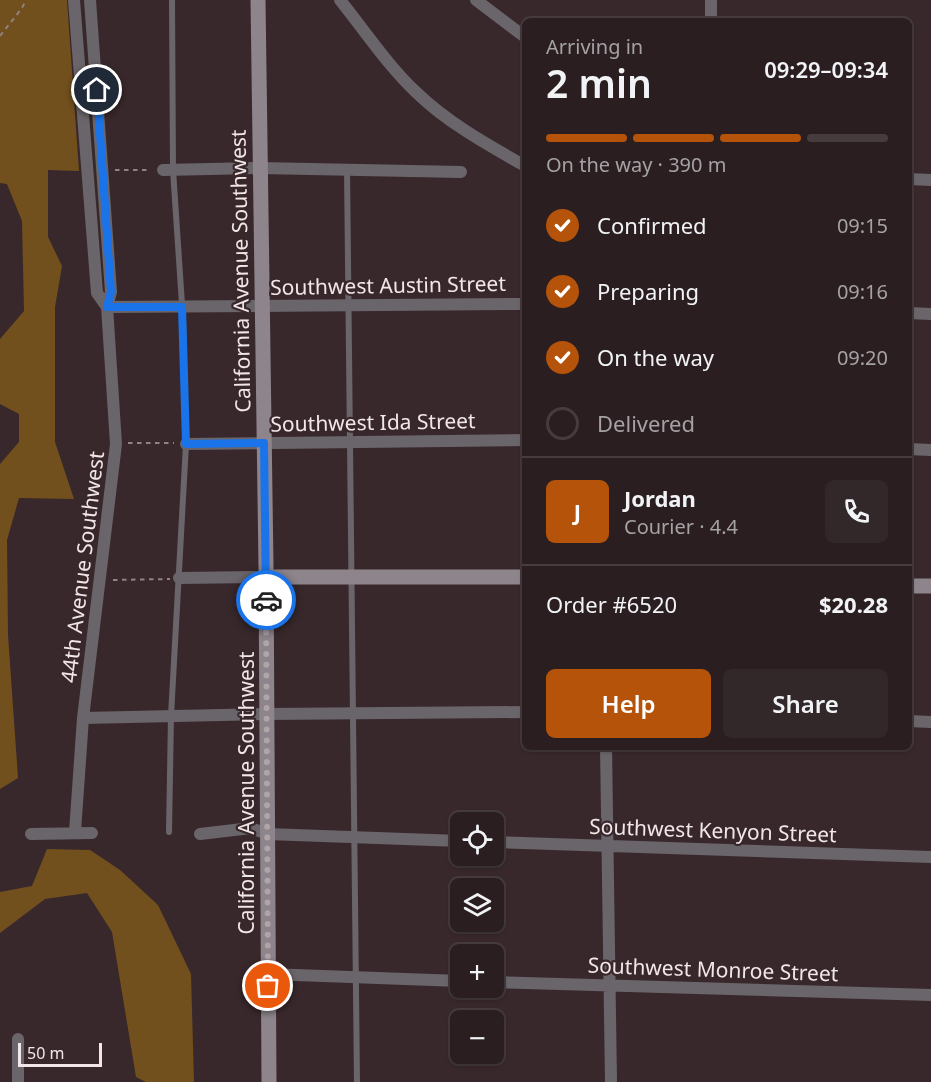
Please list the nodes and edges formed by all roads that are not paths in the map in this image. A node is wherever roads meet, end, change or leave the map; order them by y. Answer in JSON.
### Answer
{"nodes":[{"id":1,"x":74,"y":0,"type":"edge"},
{"id":2,"x":90,"y":0,"type":"edge"},
{"id":3,"x":172,"y":0,"type":"edge"},
{"id":4,"x":258,"y":0,"type":"edge"},
{"id":5,"x":340,"y":0,"type":"edge"},
{"id":6,"x":476,"y":0,"type":"edge"},
{"id":7,"x":711,"y":0,"type":"edge"},
{"id":8,"x":711,"y":18,"type":"edge"},
{"id":9,"x":522,"y":35,"type":"edge"},
{"id":10,"x":522,"y":164,"type":"edge"},
{"id":11,"x":260,"y":168,"type":"junction"},
{"id":12,"x":163,"y":170,"type":"junction"},
{"id":13,"x":347,"y":170,"type":"junction"},
{"id":14,"x":461,"y":172,"type":"dead end"},
{"id":15,"x":912,"y":179,"type":"edge"},
{"id":16,"x":931,"y":180,"type":"edge"},
{"id":17,"x":522,"y":304,"type":"edge"},
{"id":18,"x":349,"y":305,"type":"junction"},
{"id":19,"x":261,"y":306,"type":"junction"},
{"id":20,"x":107,"y":307,"type":"junction"},
{"id":21,"x":182,"y":307,"type":"junction"},
{"id":22,"x":912,"y":313,"type":"edge"},
{"id":23,"x":931,"y":314,"type":"edge"},
{"id":24,"x":522,"y":440,"type":"edge"},
{"id":25,"x":350,"y":442,"type":"junction"},
{"id":26,"x":183,"y":443,"type":"junction"},
{"id":27,"x":264,"y":443,"type":"junction"},
{"id":28,"x":912,"y":449,"type":"edge"},
{"id":29,"x":931,"y":450,"type":"edge"},
{"id":30,"x":266,"y":577,"type":"junction"},
{"id":31,"x":522,"y":577,"type":"edge"},
{"id":32,"x":350,"y":578,"type":"junction"},
{"id":33,"x":176,"y":579,"type":"junction"},
{"id":34,"x":912,"y":586,"type":"edge"},
{"id":35,"x":931,"y":586,"type":"edge"},
{"id":36,"x":352,"y":712,"type":"junction"},
{"id":37,"x":522,"y":712,"type":"edge"},
{"id":38,"x":267,"y":714,"type":"junction"},
{"id":39,"x":171,"y":716,"type":"junction"},
{"id":40,"x":83,"y":718,"type":"junction"},
{"id":41,"x":912,"y":721,"type":"edge"},
{"id":42,"x":931,"y":722,"type":"edge"},
{"id":43,"x":606,"y":750,"type":"edge"},
{"id":44,"x":75,"y":832,"type":"junction"},
{"id":45,"x":169,"y":832,"type":"dead end"},
{"id":46,"x":92,"y":833,"type":"dead end"},
{"id":47,"x":31,"y":834,"type":"dead end"},
{"id":48,"x":200,"y":834,"type":"dead end"},
{"id":49,"x":267,"y":834,"type":"junction"},
{"id":50,"x":353,"y":837,"type":"junction"},
{"id":51,"x":450,"y":841,"type":"edge"},
{"id":52,"x":504,"y":842,"type":"edge"},
{"id":53,"x":607,"y":846,"type":"junction"},
{"id":54,"x":931,"y":857,"type":"edge"},
{"id":55,"x":268,"y":974,"type":"junction"},
{"id":56,"x":355,"y":977,"type":"junction"},
{"id":57,"x":450,"y":981,"type":"edge"},
{"id":58,"x":504,"y":982,"type":"edge"},
{"id":59,"x":609,"y":985,"type":"junction"},
{"id":60,"x":931,"y":995,"type":"edge"},
{"id":61,"x":18,"y":1040,"type":"dead end"},
{"id":62,"x":18,"y":1082,"type":"edge"},
{"id":63,"x":269,"y":1082,"type":"edge"},
{"id":64,"x":357,"y":1082,"type":"edge"},
{"id":65,"x":611,"y":1082,"type":"edge"}],
"edges":[{"from":1,"to":20,"type":"street","name":"44th Avenue Southwest"},
{"from":2,"to":20,"type":"street","name":"44th Avenue Southwest"},
{"from":3,"to":12,"type":"lane"},
{"from":4,"to":11,"type":"main road","name":"California Avenue Southwest"},
{"from":5,"to":10,"type":"street"},
{"from":6,"to":9,"type":"street"},
{"from":7,"to":8,"type":"street"},
{"from":11,"to":12,"type":"street"},
{"from":11,"to":13,"type":"street"},
{"from":11,"to":19,"type":"main road","name":"California Avenue Southwest"},
{"from":12,"to":21,"type":"lane"},
{"from":13,"to":14,"type":"street"},
{"from":13,"to":18,"type":"lane"},
{"from":15,"to":16,"type":"street"},
{"from":17,"to":18,"type":"street","name":"Southwest Austin Street"},
{"from":18,"to":19,"type":"street","name":"Southwest Austin Street"},
{"from":18,"to":25,"type":"lane"},
{"from":19,"to":21,"type":"street","name":"Southwest Austin Street"},
{"from":19,"to":27,"type":"main road","name":"California Avenue Southwest"},
{"from":20,"to":21,"type":"street","name":"Southwest Austin Street"},
{"from":20,"to":40,"type":"street","name":"44th Avenue Southwest"},
{"from":21,"to":26,"type":"lane"},
{"from":22,"to":23,"type":"street"},
{"from":24,"to":25,"type":"street","name":"Southwest Ida Street"},
{"from":25,"to":27,"type":"street","name":"Southwest Ida Street"},
{"from":25,"to":32,"type":"lane"},
{"from":26,"to":27,"type":"street","name":"Southwest Ida Street"},
{"from":26,"to":33,"type":"lane"},
{"from":27,"to":30,"type":"main road","name":"California Avenue Southwest"},
{"from":28,"to":29,"type":"street"},
{"from":30,"to":32,"type":"main road"},
{"from":30,"to":33,"type":"street"},
{"from":30,"to":38,"type":"main road","name":"California Avenue Southwest"},
{"from":31,"to":32,"type":"main road"},
{"from":32,"to":36,"type":"lane"},
{"from":33,"to":39,"type":"lane"},
{"from":34,"to":35,"type":"main road"},
{"from":36,"to":37,"type":"street"},
{"from":36,"to":38,"type":"street"},
{"from":36,"to":50,"type":"lane"},
{"from":38,"to":39,"type":"street"},
{"from":38,"to":49,"type":"main road","name":"California Avenue Southwest"},
{"from":39,"to":40,"type":"street"},
{"from":39,"to":45,"type":"lane"},
{"from":40,"to":44,"type":"street","name":"44th Avenue Southwest"},
{"from":41,"to":42,"type":"street"},
{"from":43,"to":53,"type":"street"},
{"from":44,"to":46,"type":"street"},
{"from":44,"to":47,"type":"street"},
{"from":48,"to":49,"type":"street"},
{"from":49,"to":50,"type":"street"},
{"from":49,"to":55,"type":"main road","name":"California Avenue Southwest"},
{"from":50,"to":51,"type":"street"},
{"from":50,"to":56,"type":"lane"},
{"from":52,"to":53,"type":"street","name":"Southwest Kenyon Street"},
{"from":53,"to":54,"type":"street","name":"Southwest Kenyon Street"},
{"from":53,"to":59,"type":"street"},
{"from":55,"to":56,"type":"street"},
{"from":55,"to":63,"type":"main road","name":"California Avenue Southwest"},
{"from":56,"to":57,"type":"street"},
{"from":56,"to":64,"type":"lane"},
{"from":58,"to":59,"type":"street","name":"Southwest Monroe Street"},
{"from":59,"to":60,"type":"street","name":"Southwest Monroe Street"},
{"from":59,"to":65,"type":"street"},
{"from":61,"to":62,"type":"street"}]}
